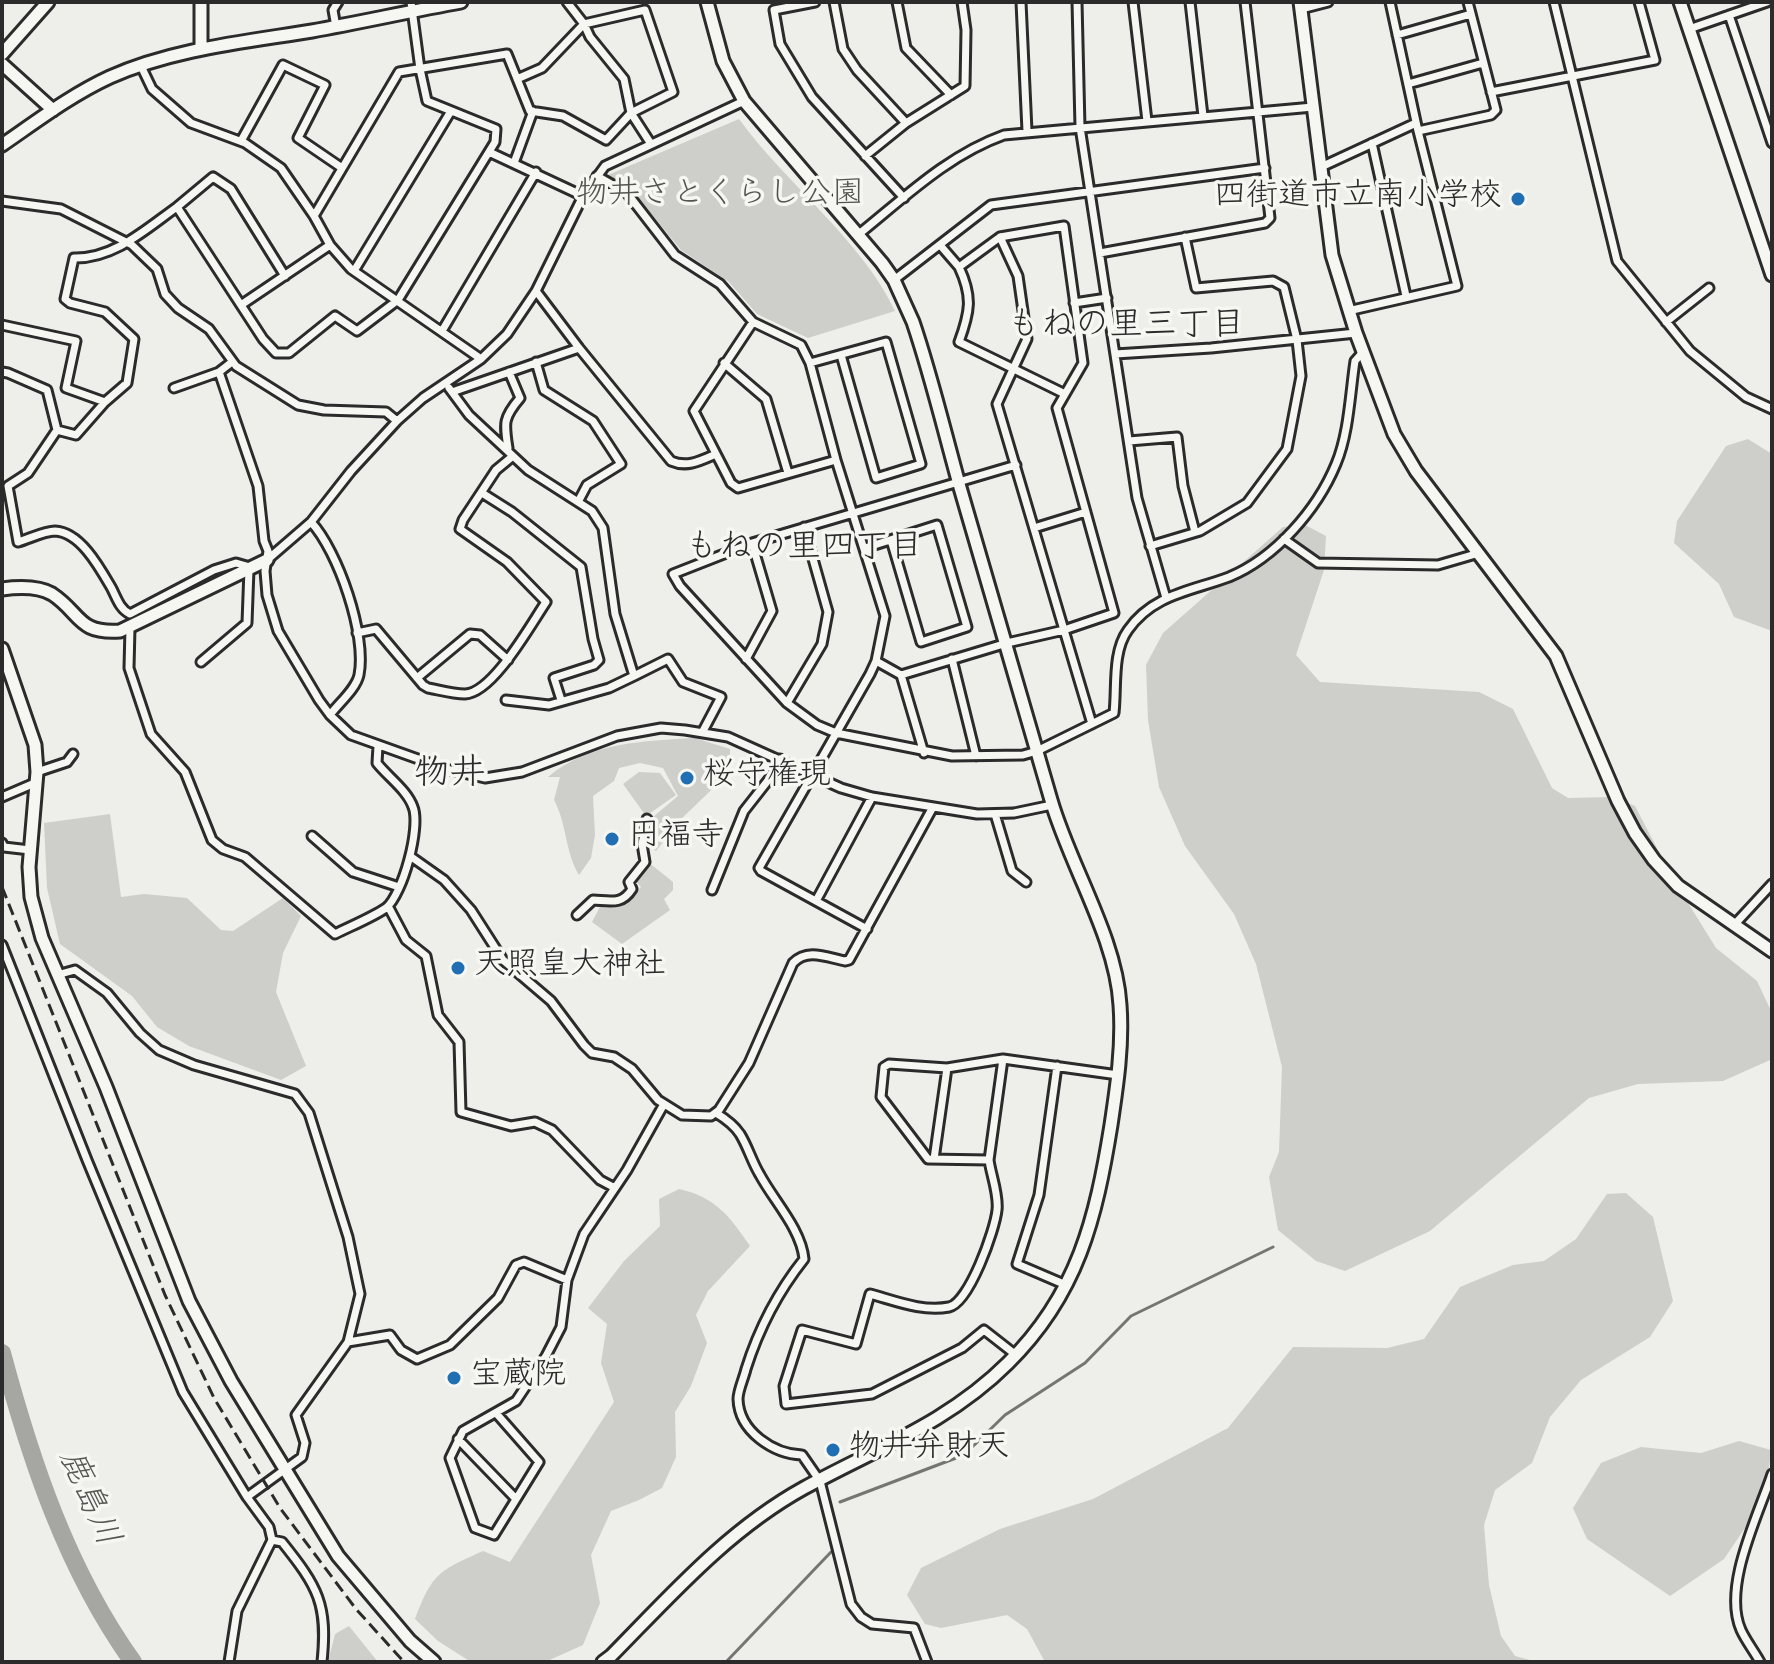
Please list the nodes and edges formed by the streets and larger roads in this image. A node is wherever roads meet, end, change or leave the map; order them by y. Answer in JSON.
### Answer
{"nodes":[{"id":1,"x":48,"y":2,"type":"edge"},
{"id":2,"x":201,"y":2,"type":"edge"},
{"id":3,"x":338,"y":2,"type":"edge"},
{"id":4,"x":461,"y":2,"type":"edge"},
{"id":5,"x":567,"y":2,"type":"edge"},
{"id":6,"x":707,"y":2,"type":"edge"},
{"id":7,"x":815,"y":2,"type":"edge"},
{"id":8,"x":834,"y":2,"type":"edge"},
{"id":9,"x":897,"y":2,"type":"edge"},
{"id":10,"x":962,"y":2,"type":"edge"},
{"id":11,"x":1021,"y":2,"type":"edge"},
{"id":12,"x":1077,"y":2,"type":"edge"},
{"id":13,"x":1133,"y":2,"type":"edge"},
{"id":14,"x":1190,"y":2,"type":"edge"},
{"id":15,"x":1245,"y":2,"type":"edge"},
{"id":16,"x":1328,"y":2,"type":"edge"},
{"id":17,"x":1390,"y":2,"type":"edge"},
{"id":18,"x":1468,"y":2,"type":"edge"},
{"id":19,"x":1554,"y":2,"type":"edge"},
{"id":20,"x":1639,"y":2,"type":"edge"},
{"id":21,"x":1680,"y":2,"type":"edge"},
{"id":22,"x":1767,"y":2,"type":"edge"},
{"id":23,"x":1301,"y":5,"type":"edge"},
{"id":24,"x":411,"y":6,"type":"edge"},
{"id":25,"x":1471,"y":14,"type":"junction"},
{"id":26,"x":1729,"y":15,"type":"junction"},
{"id":27,"x":584,"y":24,"type":"junction"},
{"id":28,"x":336,"y":27,"type":"junction"},
{"id":29,"x":1689,"y":29,"type":"junction"},
{"id":30,"x":1397,"y":35,"type":"junction"},
{"id":31,"x":201,"y":49,"type":"junction"},
{"id":32,"x":2,"y":54,"type":"edge"},
{"id":33,"x":1483,"y":63,"type":"junction"},
{"id":34,"x":2,"y":64,"type":"edge"},
{"id":35,"x":141,"y":66,"type":"junction"},
{"id":36,"x":420,"y":69,"type":"junction"},
{"id":37,"x":1572,"y":76,"type":"junction"},
{"id":38,"x":517,"y":79,"type":"junction"},
{"id":39,"x":1408,"y":84,"type":"junction"},
{"id":40,"x":1491,"y":92,"type":"junction"},
{"id":41,"x":951,"y":95,"type":"junction"},
{"id":42,"x":744,"y":101,"type":"junction"},
{"id":43,"x":1313,"y":107,"type":"junction"},
{"id":44,"x":53,"y":110,"type":"junction"},
{"id":45,"x":451,"y":111,"type":"junction"},
{"id":46,"x":533,"y":111,"type":"junction"},
{"id":47,"x":1259,"y":111,"type":"junction"},
{"id":48,"x":631,"y":113,"type":"junction"},
{"id":49,"x":1203,"y":116,"type":"junction"},
{"id":50,"x":1147,"y":121,"type":"junction"},
{"id":51,"x":906,"y":123,"type":"junction"},
{"id":52,"x":1080,"y":127,"type":"junction"},
{"id":53,"x":1417,"y":127,"type":"junction"},
{"id":54,"x":1027,"y":131,"type":"junction"},
{"id":55,"x":241,"y":141,"type":"junction"},
{"id":56,"x":1372,"y":143,"type":"junction"},
{"id":57,"x":1772,"y":143,"type":"edge"},
{"id":58,"x":651,"y":144,"type":"junction"},
{"id":59,"x":2,"y":145,"type":"edge"},
{"id":60,"x":489,"y":152,"type":"junction"},
{"id":61,"x":865,"y":156,"type":"junction"},
{"id":62,"x":514,"y":163,"type":"junction"},
{"id":63,"x":1321,"y":167,"type":"junction"},
{"id":64,"x":342,"y":168,"type":"junction"},
{"id":65,"x":1265,"y":168,"type":"junction"},
{"id":66,"x":536,"y":172,"type":"junction"},
{"id":67,"x":597,"y":176,"type":"junction"},
{"id":68,"x":1091,"y":192,"type":"junction"},
{"id":69,"x":583,"y":196,"type":"junction"},
{"id":70,"x":904,"y":198,"type":"junction"},
{"id":71,"x":2,"y":201,"type":"edge"},
{"id":72,"x":177,"y":207,"type":"junction"},
{"id":73,"x":314,"y":216,"type":"junction"},
{"id":74,"x":859,"y":234,"type":"junction"},
{"id":75,"x":1000,"y":237,"type":"junction"},
{"id":76,"x":1185,"y":237,"type":"junction"},
{"id":77,"x":128,"y":242,"type":"junction"},
{"id":78,"x":330,"y":245,"type":"junction"},
{"id":79,"x":940,"y":245,"type":"junction"},
{"id":80,"x":1100,"y":253,"type":"junction"},
{"id":81,"x":959,"y":267,"type":"junction"},
{"id":82,"x":354,"y":271,"type":"junction"},
{"id":83,"x":1772,"y":275,"type":"edge"},
{"id":84,"x":285,"y":276,"type":"junction"},
{"id":85,"x":894,"y":280,"type":"junction"},
{"id":86,"x":1709,"y":288,"type":"dead end"},
{"id":87,"x":536,"y":291,"type":"junction"},
{"id":88,"x":1406,"y":296,"type":"junction"},
{"id":89,"x":1107,"y":298,"type":"junction"},
{"id":90,"x":398,"y":300,"type":"junction"},
{"id":91,"x":1074,"y":303,"type":"junction"},
{"id":92,"x":241,"y":305,"type":"junction"},
{"id":93,"x":1348,"y":311,"type":"junction"},
{"id":94,"x":753,"y":322,"type":"junction"},
{"id":95,"x":1666,"y":322,"type":"junction"},
{"id":96,"x":2,"y":325,"type":"edge"},
{"id":97,"x":442,"y":331,"type":"junction"},
{"id":98,"x":1356,"y":333,"type":"junction"},
{"id":99,"x":1297,"y":340,"type":"junction"},
{"id":100,"x":579,"y":348,"type":"junction"},
{"id":101,"x":1363,"y":352,"type":"junction"},
{"id":102,"x":1115,"y":354,"type":"junction"},
{"id":103,"x":841,"y":355,"type":"junction"},
{"id":104,"x":481,"y":359,"type":"junction"},
{"id":105,"x":232,"y":362,"type":"junction"},
{"id":106,"x":536,"y":362,"type":"junction"},
{"id":107,"x":724,"y":363,"type":"junction"},
{"id":108,"x":810,"y":363,"type":"junction"},
{"id":109,"x":1014,"y":368,"type":"junction"},
{"id":110,"x":2,"y":372,"type":"edge"},
{"id":111,"x":219,"y":372,"type":"junction"},
{"id":112,"x":509,"y":372,"type":"junction"},
{"id":113,"x":446,"y":383,"type":"junction"},
{"id":114,"x":174,"y":388,"type":"dead end"},
{"id":115,"x":452,"y":392,"type":"junction"},
{"id":116,"x":1065,"y":394,"type":"junction"},
{"id":117,"x":105,"y":402,"type":"junction"},
{"id":118,"x":1772,"y":409,"type":"edge"},
{"id":119,"x":397,"y":421,"type":"junction"},
{"id":120,"x":57,"y":430,"type":"junction"},
{"id":121,"x":1129,"y":441,"type":"junction"},
{"id":122,"x":508,"y":448,"type":"junction"},
{"id":123,"x":716,"y":454,"type":"junction"},
{"id":124,"x":513,"y":456,"type":"junction"},
{"id":125,"x":836,"y":460,"type":"junction"},
{"id":126,"x":1016,"y":465,"type":"junction"},
{"id":127,"x":788,"y":473,"type":"junction"},
{"id":128,"x":959,"y":483,"type":"junction"},
{"id":129,"x":482,"y":493,"type":"junction"},
{"id":130,"x":578,"y":502,"type":"junction"},
{"id":131,"x":1086,"y":512,"type":"junction"},
{"id":132,"x":853,"y":513,"type":"junction"},
{"id":133,"x":311,"y":522,"type":"junction"},
{"id":134,"x":804,"y":527,"type":"junction"},
{"id":135,"x":1034,"y":528,"type":"junction"},
{"id":136,"x":1195,"y":532,"type":"junction"},
{"id":137,"x":1284,"y":539,"type":"junction"},
{"id":138,"x":891,"y":540,"type":"junction"},
{"id":139,"x":752,"y":543,"type":"junction"},
{"id":140,"x":1150,"y":546,"type":"junction"},
{"id":141,"x":865,"y":548,"type":"junction"},
{"id":142,"x":1479,"y":553,"type":"junction"},
{"id":143,"x":267,"y":560,"type":"junction"},
{"id":144,"x":251,"y":568,"type":"junction"},
{"id":145,"x":2,"y":589,"type":"edge"},
{"id":146,"x":1166,"y":598,"type":"junction"},
{"id":147,"x":130,"y":628,"type":"junction"},
{"id":148,"x":1064,"y":630,"type":"junction"},
{"id":149,"x":357,"y":633,"type":"junction"},
{"id":150,"x":1007,"y":643,"type":"junction"},
{"id":151,"x":2,"y":649,"type":"edge"},
{"id":152,"x":746,"y":659,"type":"junction"},
{"id":153,"x":952,"y":659,"type":"junction"},
{"id":154,"x":508,"y":660,"type":"junction"},
{"id":155,"x":876,"y":661,"type":"junction"},
{"id":156,"x":201,"y":662,"type":"dead end"},
{"id":157,"x":901,"y":675,"type":"junction"},
{"id":158,"x":634,"y":676,"type":"junction"},
{"id":159,"x":417,"y":678,"type":"junction"},
{"id":160,"x":506,"y":700,"type":"dead end"},
{"id":161,"x":561,"y":700,"type":"junction"},
{"id":162,"x":787,"y":703,"type":"junction"},
{"id":163,"x":133,"y":712,"type":"dead end"},
{"id":164,"x":330,"y":715,"type":"junction"},
{"id":165,"x":146,"y":719,"type":"junction"},
{"id":166,"x":1092,"y":724,"type":"junction"},
{"id":167,"x":703,"y":731,"type":"junction"},
{"id":168,"x":836,"y":733,"type":"junction"},
{"id":169,"x":378,"y":746,"type":"junction"},
{"id":170,"x":1037,"y":751,"type":"junction"},
{"id":171,"x":924,"y":753,"type":"junction"},
{"id":172,"x":73,"y":754,"type":"dead end"},
{"id":173,"x":976,"y":756,"type":"junction"},
{"id":174,"x":780,"y":759,"type":"junction"},
{"id":175,"x":811,"y":776,"type":"junction"},
{"id":176,"x":37,"y":777,"type":"junction"},
{"id":177,"x":2,"y":797,"type":"edge"},
{"id":178,"x":872,"y":797,"type":"junction"},
{"id":179,"x":1052,"y":805,"type":"junction"},
{"id":180,"x":933,"y":807,"type":"junction"},
{"id":181,"x":995,"y":814,"type":"junction"},
{"id":182,"x":647,"y":819,"type":"dead end"},
{"id":183,"x":312,"y":836,"type":"dead end"},
{"id":184,"x":2,"y":843,"type":"edge"},
{"id":185,"x":30,"y":850,"type":"junction"},
{"id":186,"x":410,"y":856,"type":"junction"},
{"id":187,"x":1026,"y":882,"type":"dead end"},
{"id":188,"x":1772,"y":884,"type":"edge"},
{"id":189,"x":399,"y":887,"type":"junction"},
{"id":190,"x":712,"y":890,"type":"dead end"},
{"id":191,"x":816,"y":901,"type":"junction"},
{"id":192,"x":388,"y":906,"type":"junction"},
{"id":193,"x":577,"y":915,"type":"dead end"},
{"id":194,"x":1735,"y":924,"type":"junction"},
{"id":195,"x":867,"y":929,"type":"junction"},
{"id":196,"x":2,"y":945,"type":"edge"},
{"id":197,"x":1772,"y":951,"type":"edge"},
{"id":198,"x":57,"y":975,"type":"junction"},
{"id":199,"x":1003,"y":1059,"type":"junction"},
{"id":200,"x":1057,"y":1066,"type":"junction"},
{"id":201,"x":947,"y":1068,"type":"junction"},
{"id":202,"x":1118,"y":1075,"type":"junction"},
{"id":203,"x":664,"y":1104,"type":"junction"},
{"id":204,"x":716,"y":1113,"type":"junction"},
{"id":205,"x":934,"y":1159,"type":"junction"},
{"id":206,"x":989,"y":1160,"type":"junction"},
{"id":207,"x":615,"y":1188,"type":"junction"},
{"id":208,"x":567,"y":1280,"type":"junction"},
{"id":209,"x":1066,"y":1285,"type":"junction"},
{"id":210,"x":348,"y":1342,"type":"junction"},
{"id":211,"x":1016,"y":1355,"type":"junction"},
{"id":212,"x":496,"y":1413,"type":"junction"},
{"id":213,"x":458,"y":1439,"type":"junction"},
{"id":214,"x":284,"y":1471,"type":"junction"},
{"id":215,"x":1772,"y":1474,"type":"edge"},
{"id":216,"x":820,"y":1481,"type":"junction"},
{"id":217,"x":247,"y":1497,"type":"junction"},
{"id":218,"x":516,"y":1499,"type":"junction"},
{"id":219,"x":272,"y":1540,"type":"junction"},
{"id":220,"x":229,"y":1662,"type":"edge"},
{"id":221,"x":322,"y":1662,"type":"edge"},
{"id":222,"x":434,"y":1662,"type":"edge"},
{"id":223,"x":603,"y":1662,"type":"edge"},
{"id":224,"x":927,"y":1662,"type":"edge"},
{"id":225,"x":1760,"y":1662,"type":"edge"}],
"edges":[{"from":1,"to":32,"type":"street"},
{"from":2,"to":31,"type":"street"},
{"from":3,"to":28,"type":"street"},
{"from":4,"to":24,"type":"street"},
{"from":5,"to":27,"type":"street"},
{"from":6,"to":42,"type":"street"},
{"from":7,"to":61,"type":"street"},
{"from":8,"to":51,"type":"street"},
{"from":9,"to":41,"type":"street"},
{"from":10,"to":41,"type":"street"},
{"from":11,"to":54,"type":"street"},
{"from":12,"to":52,"type":"street"},
{"from":13,"to":50,"type":"street"},
{"from":14,"to":49,"type":"street"},
{"from":15,"to":47,"type":"street"},
{"from":16,"to":23,"type":"street"},
{"from":17,"to":30,"type":"street"},
{"from":18,"to":25,"type":"street"},
{"from":19,"to":37,"type":"street"},
{"from":20,"to":37,"type":"street"},
{"from":21,"to":29,"type":"street"},
{"from":22,"to":26,"type":"street"},
{"from":23,"to":43,"type":"street"},
{"from":24,"to":28,"type":"street"},
{"from":24,"to":36,"type":"street"},
{"from":25,"to":30,"type":"street"},
{"from":25,"to":33,"type":"street"},
{"from":26,"to":29,"type":"street"},
{"from":26,"to":57,"type":"street"},
{"from":27,"to":38,"type":"street"},
{"from":27,"to":48,"type":"street"},
{"from":27,"to":48,"type":"street"},
{"from":28,"to":31,"type":"street"},
{"from":29,"to":83,"type":"street"},
{"from":30,"to":39,"type":"street"},
{"from":31,"to":35,"type":"street"},
{"from":33,"to":39,"type":"street"},
{"from":33,"to":40,"type":"street"},
{"from":34,"to":44,"type":"street"},
{"from":35,"to":44,"type":"street"},
{"from":35,"to":55,"type":"street"},
{"from":36,"to":38,"type":"street"},
{"from":36,"to":45,"type":"street"},
{"from":36,"to":64,"type":"street"},
{"from":37,"to":40,"type":"street"},
{"from":37,"to":95,"type":"street"},
{"from":38,"to":46,"type":"street"},
{"from":39,"to":53,"type":"street"},
{"from":40,"to":53,"type":"street"},
{"from":41,"to":51,"type":"street"},
{"from":42,"to":58,"type":"street"},
{"from":42,"to":74,"type":"street"},
{"from":43,"to":47,"type":"street"},
{"from":43,"to":63,"type":"street"},
{"from":44,"to":59,"type":"street"},
{"from":45,"to":60,"type":"street"},
{"from":45,"to":82,"type":"street"},
{"from":46,"to":48,"type":"street"},
{"from":46,"to":62,"type":"street"},
{"from":47,"to":49,"type":"street"},
{"from":47,"to":65,"type":"street"},
{"from":48,"to":58,"type":"street"},
{"from":49,"to":50,"type":"street"},
{"from":50,"to":52,"type":"street"},
{"from":51,"to":61,"type":"street"},
{"from":52,"to":54,"type":"street"},
{"from":52,"to":68,"type":"street"},
{"from":53,"to":56,"type":"street"},
{"from":53,"to":88,"type":"street"},
{"from":54,"to":70,"type":"street"},
{"from":55,"to":64,"type":"street"},
{"from":55,"to":73,"type":"street"},
{"from":56,"to":63,"type":"street"},
{"from":56,"to":88,"type":"street"},
{"from":58,"to":67,"type":"street"},
{"from":60,"to":62,"type":"street"},
{"from":60,"to":90,"type":"street"},
{"from":61,"to":70,"type":"street"},
{"from":62,"to":66,"type":"street"},
{"from":63,"to":93,"type":"street"},
{"from":64,"to":73,"type":"street"},
{"from":65,"to":68,"type":"street"},
{"from":65,"to":76,"type":"street"},
{"from":66,"to":69,"type":"street"},
{"from":66,"to":97,"type":"street"},
{"from":67,"to":69,"type":"street"},
{"from":67,"to":94,"type":"street"},
{"from":68,"to":79,"type":"street"},
{"from":68,"to":80,"type":"street"},
{"from":69,"to":87,"type":"street"},
{"from":70,"to":74,"type":"street"},
{"from":71,"to":77,"type":"street"},
{"from":72,"to":77,"type":"street"},
{"from":72,"to":84,"type":"street"},
{"from":72,"to":92,"type":"street"},
{"from":73,"to":78,"type":"street"},
{"from":74,"to":85,"type":"street"},
{"from":75,"to":81,"type":"street"},
{"from":75,"to":91,"type":"street"},
{"from":75,"to":109,"type":"street"},
{"from":76,"to":80,"type":"street"},
{"from":76,"to":99,"type":"street"},
{"from":77,"to":105,"type":"street"},
{"from":77,"to":117,"type":"street"},
{"from":78,"to":82,"type":"street"},
{"from":78,"to":84,"type":"street"},
{"from":79,"to":81,"type":"street"},
{"from":79,"to":85,"type":"street"},
{"from":80,"to":89,"type":"street"},
{"from":81,"to":109,"type":"street"},
{"from":82,"to":90,"type":"street"},
{"from":84,"to":92,"type":"street"},
{"from":85,"to":128,"type":"street"},
{"from":86,"to":95,"type":"street"},
{"from":87,"to":100,"type":"street"},
{"from":87,"to":104,"type":"street"},
{"from":88,"to":93,"type":"street"},
{"from":89,"to":91,"type":"street"},
{"from":89,"to":102,"type":"street"},
{"from":90,"to":92,"type":"street"},
{"from":90,"to":97,"type":"street"},
{"from":91,"to":116,"type":"street"},
{"from":93,"to":98,"type":"street"},
{"from":94,"to":107,"type":"street"},
{"from":94,"to":108,"type":"street"},
{"from":95,"to":118,"type":"street"},
{"from":96,"to":117,"type":"street"},
{"from":97,"to":104,"type":"street"},
{"from":98,"to":99,"type":"street"},
{"from":98,"to":101,"type":"street"},
{"from":99,"to":102,"type":"street"},
{"from":99,"to":136,"type":"street"},
{"from":100,"to":106,"type":"street"},
{"from":100,"to":123,"type":"street"},
{"from":101,"to":137,"type":"street"},
{"from":101,"to":142,"type":"street"},
{"from":102,"to":121,"type":"street"},
{"from":103,"to":103,"type":"street"},
{"from":103,"to":108,"type":"street"},
{"from":104,"to":113,"type":"street"},
{"from":105,"to":111,"type":"street"},
{"from":105,"to":119,"type":"street"},
{"from":106,"to":112,"type":"street"},
{"from":106,"to":130,"type":"street"},
{"from":107,"to":123,"type":"street"},
{"from":107,"to":127,"type":"street"},
{"from":108,"to":125,"type":"street"},
{"from":109,"to":116,"type":"street"},
{"from":109,"to":126,"type":"street"},
{"from":110,"to":120,"type":"street"},
{"from":111,"to":114,"type":"street"},
{"from":111,"to":143,"type":"street"},
{"from":112,"to":115,"type":"street"},
{"from":112,"to":122,"type":"street"},
{"from":113,"to":115,"type":"street"},
{"from":113,"to":119,"type":"street"},
{"from":115,"to":122,"type":"street"},
{"from":116,"to":131,"type":"street"},
{"from":117,"to":120,"type":"street"},
{"from":119,"to":133,"type":"street"},
{"from":120,"to":144,"type":"street"},
{"from":121,"to":136,"type":"street"},
{"from":121,"to":140,"type":"street"},
{"from":122,"to":124,"type":"street"},
{"from":123,"to":127,"type":"street"},
{"from":124,"to":129,"type":"street"},
{"from":124,"to":130,"type":"street"},
{"from":125,"to":127,"type":"street"},
{"from":125,"to":132,"type":"street"},
{"from":126,"to":128,"type":"street"},
{"from":126,"to":135,"type":"street"},
{"from":128,"to":132,"type":"street"},
{"from":128,"to":150,"type":"street"},
{"from":129,"to":154,"type":"street"},
{"from":129,"to":161,"type":"street"},
{"from":130,"to":158,"type":"street"},
{"from":131,"to":135,"type":"street"},
{"from":131,"to":148,"type":"street"},
{"from":132,"to":134,"type":"street"},
{"from":132,"to":141,"type":"street"},
{"from":133,"to":143,"type":"street"},
{"from":133,"to":149,"type":"street"},
{"from":134,"to":139,"type":"street"},
{"from":134,"to":162,"type":"street"},
{"from":135,"to":148,"type":"street"},
{"from":136,"to":140,"type":"street"},
{"from":137,"to":142,"type":"street"},
{"from":137,"to":146,"type":"street"},
{"from":138,"to":138,"type":"street"},
{"from":138,"to":141,"type":"street"},
{"from":139,"to":152,"type":"street"},
{"from":139,"to":152,"type":"street"},
{"from":140,"to":146,"type":"street"},
{"from":141,"to":155,"type":"street"},
{"from":142,"to":194,"type":"street"},
{"from":143,"to":144,"type":"street"},
{"from":143,"to":164,"type":"street"},
{"from":144,"to":147,"type":"street"},
{"from":144,"to":156,"type":"street"},
{"from":145,"to":147,"type":"street"},
{"from":146,"to":166,"type":"street"},
{"from":147,"to":165,"type":"street"},
{"from":148,"to":150,"type":"street"},
{"from":148,"to":166,"type":"street"},
{"from":149,"to":159,"type":"street"},
{"from":149,"to":164,"type":"street"},
{"from":150,"to":153,"type":"street"},
{"from":150,"to":170,"type":"street"},
{"from":151,"to":176,"type":"street"},
{"from":152,"to":162,"type":"street"},
{"from":153,"to":157,"type":"street"},
{"from":153,"to":173,"type":"street"},
{"from":154,"to":159,"type":"street"},
{"from":154,"to":159,"type":"street"},
{"from":155,"to":157,"type":"street"},
{"from":155,"to":168,"type":"street"},
{"from":157,"to":171,"type":"street"},
{"from":158,"to":161,"type":"street"},
{"from":158,"to":167,"type":"street"},
{"from":160,"to":161,"type":"street"},
{"from":162,"to":168,"type":"street"},
{"from":163,"to":165,"type":"street"},
{"from":164,"to":169,"type":"street"},
{"from":165,"to":192,"type":"street"},
{"from":166,"to":170,"type":"street"},
{"from":167,"to":169,"type":"street"},
{"from":167,"to":174,"type":"street"},
{"from":168,"to":171,"type":"street"},
{"from":168,"to":175,"type":"street"},
{"from":169,"to":186,"type":"street"},
{"from":170,"to":173,"type":"street"},
{"from":170,"to":179,"type":"street"},
{"from":171,"to":173,"type":"street"},
{"from":172,"to":176,"type":"street"},
{"from":174,"to":175,"type":"street"},
{"from":174,"to":190,"type":"street"},
{"from":175,"to":178,"type":"street"},
{"from":175,"to":191,"type":"street"},
{"from":176,"to":177,"type":"street"},
{"from":176,"to":185,"type":"street"},
{"from":178,"to":180,"type":"street"},
{"from":178,"to":191,"type":"street"},
{"from":179,"to":181,"type":"street"},
{"from":179,"to":202,"type":"street"},
{"from":180,"to":181,"type":"street"},
{"from":180,"to":195,"type":"street"},
{"from":181,"to":187,"type":"street"},
{"from":182,"to":193,"type":"street"},
{"from":183,"to":189,"type":"street"},
{"from":184,"to":185,"type":"street"},
{"from":185,"to":198,"type":"street"},
{"from":186,"to":189,"type":"street"},
{"from":186,"to":203,"type":"street"},
{"from":188,"to":194,"type":"street"},
{"from":189,"to":192,"type":"street"},
{"from":191,"to":195,"type":"street"},
{"from":192,"to":207,"type":"street"},
{"from":194,"to":197,"type":"street"},
{"from":195,"to":204,"type":"street"},
{"from":196,"to":217,"type":"street"},
{"from":198,"to":210,"type":"street"},
{"from":198,"to":214,"type":"street"},
{"from":199,"to":200,"type":"street"},
{"from":199,"to":201,"type":"street"},
{"from":199,"to":206,"type":"street"},
{"from":200,"to":202,"type":"street"},
{"from":200,"to":209,"type":"street"},
{"from":201,"to":205,"type":"street"},
{"from":201,"to":205,"type":"street"},
{"from":202,"to":209,"type":"street"},
{"from":203,"to":204,"type":"street"},
{"from":203,"to":207,"type":"street"},
{"from":204,"to":216,"type":"street"},
{"from":205,"to":206,"type":"street"},
{"from":206,"to":211,"type":"street"},
{"from":207,"to":208,"type":"street"},
{"from":208,"to":210,"type":"street"},
{"from":208,"to":212,"type":"street"},
{"from":209,"to":211,"type":"street"},
{"from":210,"to":214,"type":"street"},
{"from":211,"to":216,"type":"street"},
{"from":212,"to":213,"type":"street"},
{"from":212,"to":218,"type":"street"},
{"from":213,"to":218,"type":"street"},
{"from":213,"to":218,"type":"street"},
{"from":214,"to":217,"type":"street"},
{"from":214,"to":222,"type":"street"},
{"from":215,"to":225,"type":"street"},
{"from":216,"to":223,"type":"street"},
{"from":216,"to":224,"type":"street"},
{"from":217,"to":219,"type":"street"},
{"from":219,"to":220,"type":"street"},
{"from":219,"to":221,"type":"street"}]}
